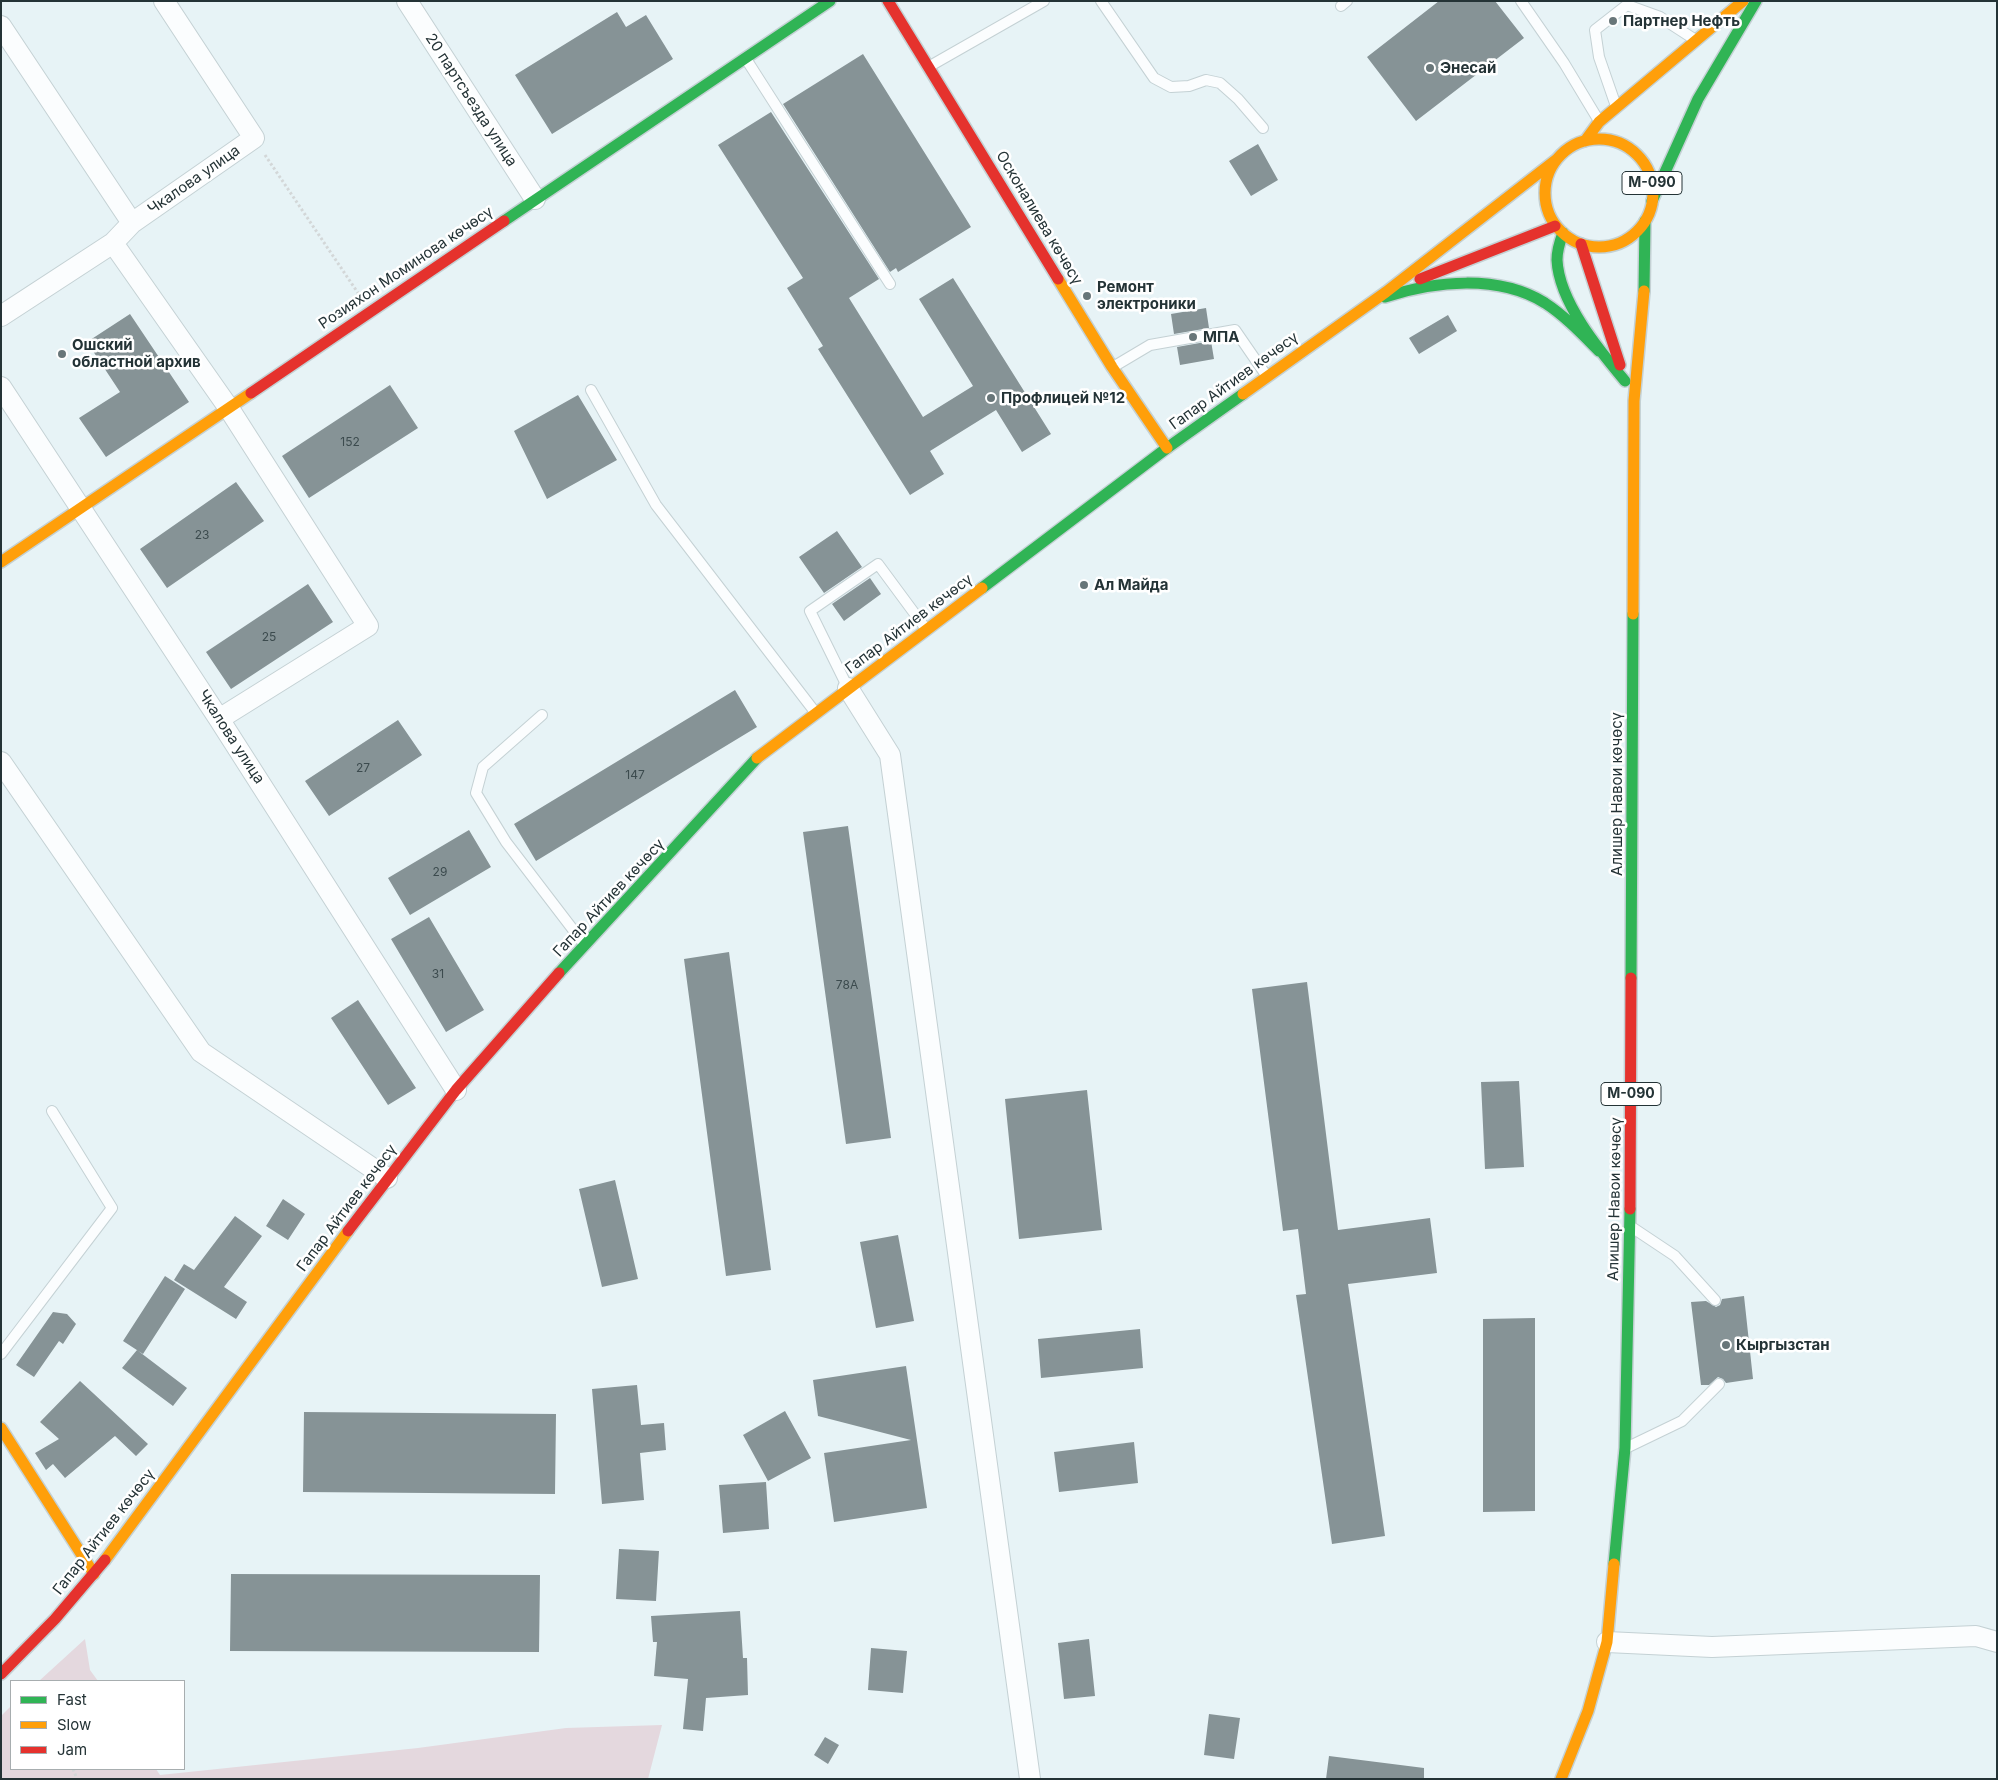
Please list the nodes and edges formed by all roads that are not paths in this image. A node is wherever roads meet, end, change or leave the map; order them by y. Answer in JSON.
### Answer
{"nodes":[{"id":1,"x":164,"y":1,"type":"edge"},
{"id":2,"x":407,"y":1,"type":"edge"},
{"id":3,"x":830,"y":1,"type":"edge"},
{"id":4,"x":888,"y":1,"type":"edge"},
{"id":5,"x":1044,"y":1,"type":"edge"},
{"id":6,"x":1101,"y":1,"type":"edge"},
{"id":7,"x":1521,"y":1,"type":"edge"},
{"id":8,"x":1743,"y":1,"type":"edge"},
{"id":9,"x":1756,"y":1,"type":"edge"},
{"id":10,"x":1,"y":26,"type":"edge"},
{"id":11,"x":1697,"y":41,"type":"junction"},
{"id":12,"x":746,"y":58,"type":"junction"},
{"id":13,"x":930,"y":66,"type":"junction"},
{"id":14,"x":1617,"y":108,"type":"junction"},
{"id":15,"x":1599,"y":122,"type":"junction"},
{"id":16,"x":1263,"y":128,"type":"dead end"},
{"id":17,"x":1585,"y":141,"type":"junction"},
{"id":18,"x":1557,"y":158,"type":"junction"},
{"id":19,"x":535,"y":199,"type":"junction"},
{"id":20,"x":1652,"y":201,"type":"junction"},
{"id":21,"x":1645,"y":221,"type":"junction"},
{"id":22,"x":132,"y":223,"type":"junction"},
{"id":23,"x":1559,"y":230,"type":"junction"},
{"id":24,"x":113,"y":243,"type":"junction"},
{"id":25,"x":1581,"y":244,"type":"junction"},
{"id":26,"x":890,"y":284,"type":"dead end"},
{"id":27,"x":1386,"y":292,"type":"junction"},
{"id":28,"x":1372,"y":302,"type":"junction"},
{"id":29,"x":1,"y":316,"type":"edge"},
{"id":30,"x":1599,"y":350,"type":"junction"},
{"id":31,"x":1112,"y":368,"type":"junction"},
{"id":32,"x":1266,"y":375,"type":"junction"},
{"id":33,"x":1625,"y":381,"type":"junction"},
{"id":34,"x":1,"y":387,"type":"edge"},
{"id":35,"x":591,"y":390,"type":"dead end"},
{"id":36,"x":1634,"y":401,"type":"junction"},
{"id":37,"x":228,"y":407,"type":"junction"},
{"id":38,"x":1167,"y":448,"type":"junction"},
{"id":39,"x":82,"y":509,"type":"junction"},
{"id":40,"x":1,"y":562,"type":"edge"},
{"id":41,"x":926,"y":629,"type":"junction"},
{"id":42,"x":848,"y":688,"type":"junction"},
{"id":43,"x":816,"y":712,"type":"junction"},
{"id":44,"x":542,"y":715,"type":"dead end"},
{"id":45,"x":219,"y":719,"type":"junction"},
{"id":46,"x":1,"y":762,"type":"edge"},
{"id":47,"x":584,"y":945,"type":"junction"},
{"id":48,"x":456,"y":1090,"type":"junction"},
{"id":49,"x":52,"y":1111,"type":"dead end"},
{"id":50,"x":387,"y":1178,"type":"junction"},
{"id":51,"x":1630,"y":1226,"type":"junction"},
{"id":52,"x":1715,"y":1300,"type":"dead end"},
{"id":53,"x":1,"y":1354,"type":"edge"},
{"id":54,"x":1719,"y":1384,"type":"dead end"},
{"id":55,"x":1,"y":1428,"type":"edge"},
{"id":56,"x":1626,"y":1448,"type":"junction"},
{"id":57,"x":94,"y":1574,"type":"junction"},
{"id":58,"x":1607,"y":1642,"type":"junction"},
{"id":59,"x":1997,"y":1642,"type":"edge"},
{"id":60,"x":1,"y":1674,"type":"edge"},
{"id":61,"x":1565,"y":1777,"type":"edge"},
{"id":62,"x":1030,"y":1779,"type":"edge"}],
"edges":[{"from":1,"to":22,"type":"street","name":"Чкалова улица"},
{"from":2,"to":19,"type":"street","name":"20 партсъезда улица"},
{"from":3,"to":12,"type":"main road","name":"Розияхон Моминова көчөсү"},
{"from":4,"to":13,"type":"main road","name":"Осконалиева көчөсү"},
{"from":5,"to":13,"type":"lane"},
{"from":6,"to":16,"type":"lane"},
{"from":7,"to":15,"type":"lane"},
{"from":8,"to":11,"type":"main road","number":"М-090"},
{"from":9,"to":20,"type":"main road","number":"М-090"},
{"from":10,"to":22,"type":"street"},
{"from":11,"to":14,"type":"main road","number":"М-090"},
{"from":11,"to":14,"type":"lane"},
{"from":12,"to":19,"type":"main road","name":"Розияхон Моминова көчөсү"},
{"from":12,"to":26,"type":"lane"},
{"from":13,"to":31,"type":"main road","name":"Осконалиева көчөсү"},
{"from":14,"to":15,"type":"main road","number":"М-090"},
{"from":15,"to":17,"type":"main road","number":"М-090"},
{"from":17,"to":18,"type":"main road","number":"М-090"},
{"from":17,"to":20,"type":"main road","number":"М-090"},
{"from":18,"to":23,"type":"main road"},
{"from":18,"to":27,"type":"main road","name":"Гапар Айтиев көчөсү"},
{"from":19,"to":37,"type":"main road","name":"Розияхон Моминова көчөсү"},
{"from":20,"to":21,"type":"main road","number":"М-090"},
{"from":21,"to":25,"type":"main road","number":"М-090"},
{"from":21,"to":36,"type":"main road","name":"Алишер Навои көчөсү","number":"М-090"},
{"from":22,"to":24,"type":"street","name":"Чкалова улица"},
{"from":23,"to":25,"type":"main road","number":"М-090"},
{"from":23,"to":27,"type":"main road","name":"Гапар Айтиев көчөсү"},
{"from":23,"to":30,"type":"main road"},
{"from":24,"to":29,"type":"street","name":"Чкалова улица"},
{"from":24,"to":37,"type":"street"},
{"from":25,"to":33,"type":"main road","name":"Алишер Навои көчөсү","number":"М-090"},
{"from":27,"to":28,"type":"main road","name":"Гапар Айтиев көчөсү"},
{"from":28,"to":30,"type":"main road"},
{"from":28,"to":32,"type":"main road","name":"Гапар Айтиев көчөсү"},
{"from":30,"to":33,"type":"main road"},
{"from":31,"to":32,"type":"lane"},
{"from":31,"to":38,"type":"main road","name":"Осконалиева көчөсү"},
{"from":32,"to":38,"type":"main road","name":"Гапар Айтиев көчөсү"},
{"from":33,"to":36,"type":"main road","name":"Алишер Навои көчөсү","number":"М-090"},
{"from":34,"to":39,"type":"street","name":"Чкалова улица"},
{"from":35,"to":43,"type":"lane"},
{"from":36,"to":51,"type":"main road","name":"Алишер Навои көчөсү","number":"М-090"},
{"from":37,"to":39,"type":"main road","name":"Розияхон Моминова көчөсү"},
{"from":37,"to":45,"type":"street"},
{"from":38,"to":41,"type":"main road","name":"Гапар Айтиев көчөсү"},
{"from":39,"to":40,"type":"main road","name":"Розияхон Моминова көчөсү"},
{"from":39,"to":45,"type":"street","name":"Чкалова улица"},
{"from":41,"to":42,"type":"main road","name":"Гапар Айтиев көчөсү"},
{"from":41,"to":42,"type":"lane"},
{"from":42,"to":43,"type":"main road","name":"Гапар Айтиев көчөсү"},
{"from":42,"to":62,"type":"street"},
{"from":43,"to":47,"type":"main road","name":"Гапар Айтиев көчөсү"},
{"from":44,"to":47,"type":"lane"},
{"from":45,"to":48,"type":"street","name":"Чкалова улица"},
{"from":46,"to":50,"type":"street"},
{"from":47,"to":48,"type":"main road","name":"Гапар Айтиев көчөсү"},
{"from":48,"to":50,"type":"main road","name":"Гапар Айтиев көчөсү"},
{"from":49,"to":53,"type":"lane"},
{"from":50,"to":57,"type":"main road","name":"Гапар Айтиев көчөсү"},
{"from":51,"to":52,"type":"lane"},
{"from":51,"to":56,"type":"main road","name":"Алишер Навои көчөсү","number":"М-090"},
{"from":54,"to":56,"type":"lane"},
{"from":55,"to":57,"type":"main road"},
{"from":56,"to":58,"type":"main road","name":"Алишер Навои көчөсү","number":"М-090"},
{"from":57,"to":60,"type":"main road","name":"Гапар Айтиев көчөсү"},
{"from":58,"to":59,"type":"street"},
{"from":58,"to":61,"type":"main road","name":"Алишер Навои көчөсү","number":"М-090"}]}
